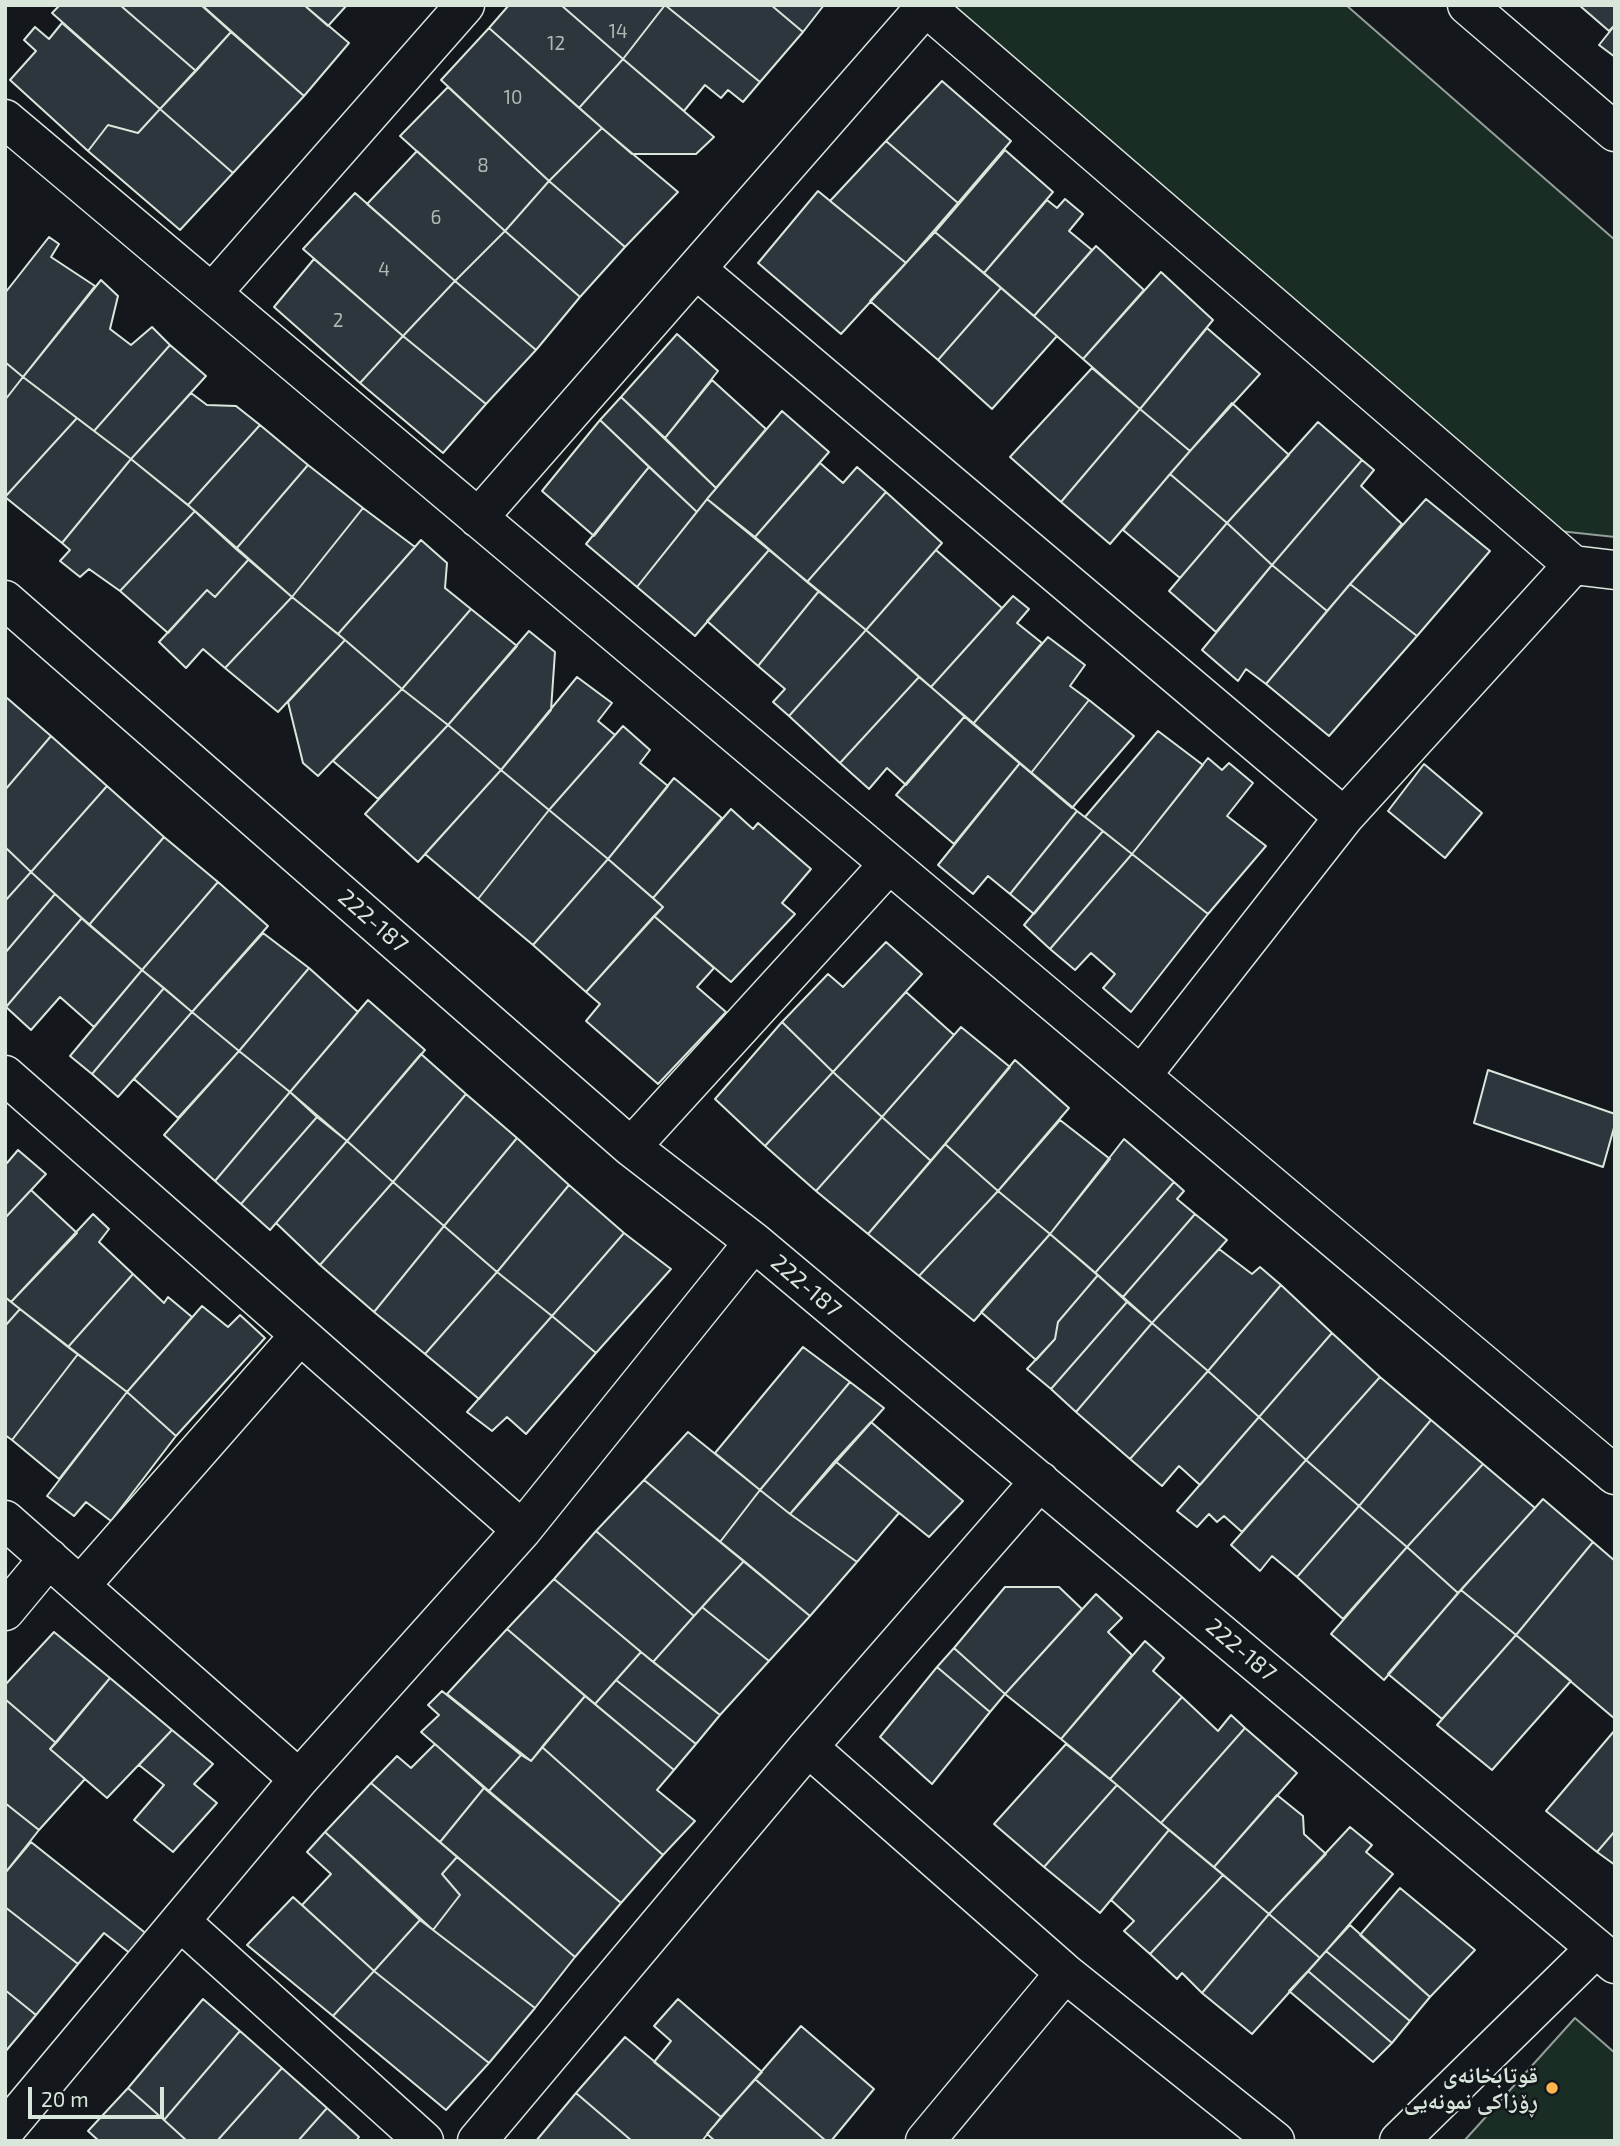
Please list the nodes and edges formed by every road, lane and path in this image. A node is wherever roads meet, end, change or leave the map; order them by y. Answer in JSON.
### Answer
{"nodes":[{"id":1,"x":465,"y":5,"type":"edge"},
{"id":2,"x":1466,"y":5,"type":"edge"},
{"id":3,"x":927,"y":6,"type":"edge"},
{"id":4,"x":5,"y":119,"type":"edge"},
{"id":5,"x":1615,"y":132,"type":"edge"},
{"id":6,"x":696,"y":269,"type":"junction"},
{"id":7,"x":212,"y":293,"type":"junction"},
{"id":8,"x":478,"y":517,"type":"junction"},
{"id":9,"x":1573,"y":565,"type":"junction"},
{"id":10,"x":1615,"y":570,"type":"edge"},
{"id":11,"x":5,"y":600,"type":"edge"},
{"id":12,"x":1344,"y":817,"type":"junction"},
{"id":13,"x":889,"y":864,"type":"junction"},
{"id":14,"x":5,"y":1075,"type":"edge"},
{"id":15,"x":1141,"y":1076,"type":"junction"},
{"id":16,"x":631,"y":1147,"type":"junction"},
{"id":17,"x":754,"y":1242,"type":"junction"},
{"id":18,"x":300,"y":1335,"type":"junction"},
{"id":19,"x":1615,"y":1475,"type":"edge"},
{"id":20,"x":1040,"y":1481,"type":"junction"},
{"id":21,"x":5,"y":1520,"type":"edge"},
{"id":22,"x":522,"y":1530,"type":"junction"},
{"id":23,"x":49,"y":1559,"type":"junction"},
{"id":24,"x":80,"y":1586,"type":"junction"},
{"id":25,"x":5,"y":1611,"type":"edge"},
{"id":26,"x":808,"y":1747,"type":"junction"},
{"id":27,"x":299,"y":1779,"type":"junction"},
{"id":28,"x":181,"y":1922,"type":"junction"},
{"id":29,"x":1605,"y":1956,"type":"edge"},
{"id":30,"x":1065,"y":1973,"type":"junction"},
{"id":31,"x":5,"y":2130,"type":"edge"},
{"id":32,"x":424,"y":2141,"type":"edge"},
{"id":33,"x":477,"y":2141,"type":"edge"},
{"id":34,"x":925,"y":2141,"type":"edge"},
{"id":35,"x":1275,"y":2141,"type":"edge"},
{"id":36,"x":1399,"y":2141,"type":"edge"}],
"edges":[{"from":1,"to":7,"type":"street"},
{"from":2,"to":5,"type":"street"},
{"from":3,"to":6,"type":"street"},
{"from":3,"to":9,"type":"street"},
{"from":4,"to":7,"type":"street"},
{"from":6,"to":8,"type":"street"},
{"from":6,"to":12,"type":"street"},
{"from":7,"to":8,"type":"street"},
{"from":8,"to":13,"type":"street"},
{"from":9,"to":10,"type":"street"},
{"from":9,"to":12,"type":"street"},
{"from":11,"to":16,"type":"street","name":"222-187"},
{"from":12,"to":15,"type":"street"},
{"from":13,"to":15,"type":"street"},
{"from":13,"to":16,"type":"street"},
{"from":14,"to":18,"type":"street"},
{"from":15,"to":19,"type":"street"},
{"from":16,"to":17,"type":"street","name":"222-187"},
{"from":17,"to":20,"type":"street","name":"222-187"},
{"from":17,"to":22,"type":"street"},
{"from":18,"to":22,"type":"street"},
{"from":18,"to":24,"type":"street"},
{"from":20,"to":26,"type":"street"},
{"from":20,"to":29,"type":"street","name":"222-187"},
{"from":21,"to":23,"type":"street"},
{"from":22,"to":27,"type":"street"},
{"from":23,"to":24,"type":"street"},
{"from":23,"to":25,"type":"street"},
{"from":24,"to":27,"type":"street"},
{"from":26,"to":30,"type":"street"},
{"from":26,"to":33,"type":"street"},
{"from":27,"to":28,"type":"street"},
{"from":28,"to":31,"type":"street"},
{"from":28,"to":32,"type":"street"},
{"from":29,"to":36,"type":"street"},
{"from":30,"to":34,"type":"street"},
{"from":30,"to":35,"type":"street"}]}
